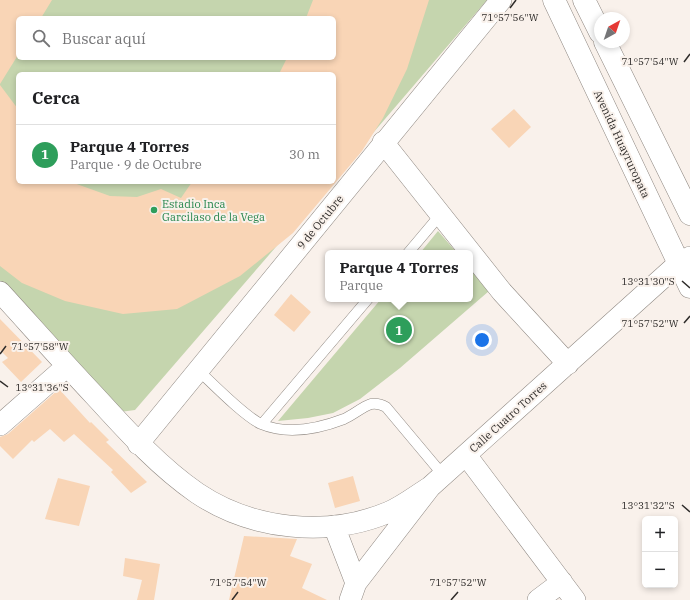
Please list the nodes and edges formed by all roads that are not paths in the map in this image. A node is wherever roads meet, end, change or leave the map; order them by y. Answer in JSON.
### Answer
{"nodes":[{"id":1,"x":501,"y":0,"type":"edge"},
{"id":2,"x":554,"y":0,"type":"edge"},
{"id":3,"x":584,"y":0,"type":"edge"},
{"id":4,"x":594,"y":20,"type":"edge"},
{"id":5,"x":608,"y":48,"type":"edge"},
{"id":6,"x":383,"y":142,"type":"junction"},
{"id":7,"x":690,"y":214,"type":"edge"},
{"id":8,"x":440,"y":215,"type":"junction"},
{"id":9,"x":411,"y":250,"type":"edge"},
{"id":10,"x":468,"y":250,"type":"edge"},
{"id":11,"x":473,"y":256,"type":"edge"},
{"id":12,"x":684,"y":260,"type":"edge"},
{"id":13,"x":690,"y":287,"type":"edge"},
{"id":14,"x":0,"y":292,"type":"edge"},
{"id":15,"x":365,"y":302,"type":"edge"},
{"id":16,"x":568,"y":364,"type":"junction"},
{"id":17,"x":66,"y":366,"type":"junction"},
{"id":18,"x":198,"y":370,"type":"junction"},
{"id":19,"x":262,"y":424,"type":"junction"},
{"id":20,"x":0,"y":425,"type":"edge"},
{"id":21,"x":138,"y":444,"type":"junction"},
{"id":22,"x":466,"y":454,"type":"junction"},
{"id":23,"x":437,"y":481,"type":"junction"},
{"id":24,"x":334,"y":526,"type":"junction"},
{"id":25,"x":562,"y":582,"type":"junction"},
{"id":26,"x":353,"y":592,"type":"edge"},
{"id":27,"x":538,"y":600,"type":"edge"},
{"id":28,"x":575,"y":600,"type":"edge"}],
"edges":[{"from":1,"to":6,"type":"street","name":"9 de Octubre"},
{"from":2,"to":12,"type":"main road","name":"Avenida Huayruropata"},
{"from":3,"to":4,"type":"main road"},
{"from":5,"to":7,"type":"main road"},
{"from":6,"to":8,"type":"street"},
{"from":6,"to":18,"type":"street","name":"9 de Octubre"},
{"from":8,"to":9,"type":"lane"},
{"from":8,"to":10,"type":"street"},
{"from":11,"to":16,"type":"street"},
{"from":12,"to":13,"type":"main road","name":"Avenida Huayruropata"},
{"from":12,"to":16,"type":"street","name":"Calle Cuatro Torres"},
{"from":14,"to":17,"type":"street"},
{"from":15,"to":19,"type":"lane"},
{"from":16,"to":22,"type":"street","name":"Calle Cuatro Torres"},
{"from":17,"to":20,"type":"street"},
{"from":17,"to":21,"type":"street"},
{"from":18,"to":19,"type":"lane"},
{"from":18,"to":21,"type":"street","name":"9 de Octubre"},
{"from":19,"to":23,"type":"lane"},
{"from":21,"to":24,"type":"street"},
{"from":22,"to":23,"type":"street","name":"Calle Cuatro Torres"},
{"from":22,"to":25,"type":"street"},
{"from":23,"to":24,"type":"street"},
{"from":23,"to":26,"type":"street","name":"Calle Cuatro Torres"},
{"from":24,"to":26,"type":"street"},
{"from":25,"to":27,"type":"street"},
{"from":25,"to":28,"type":"street"}]}
